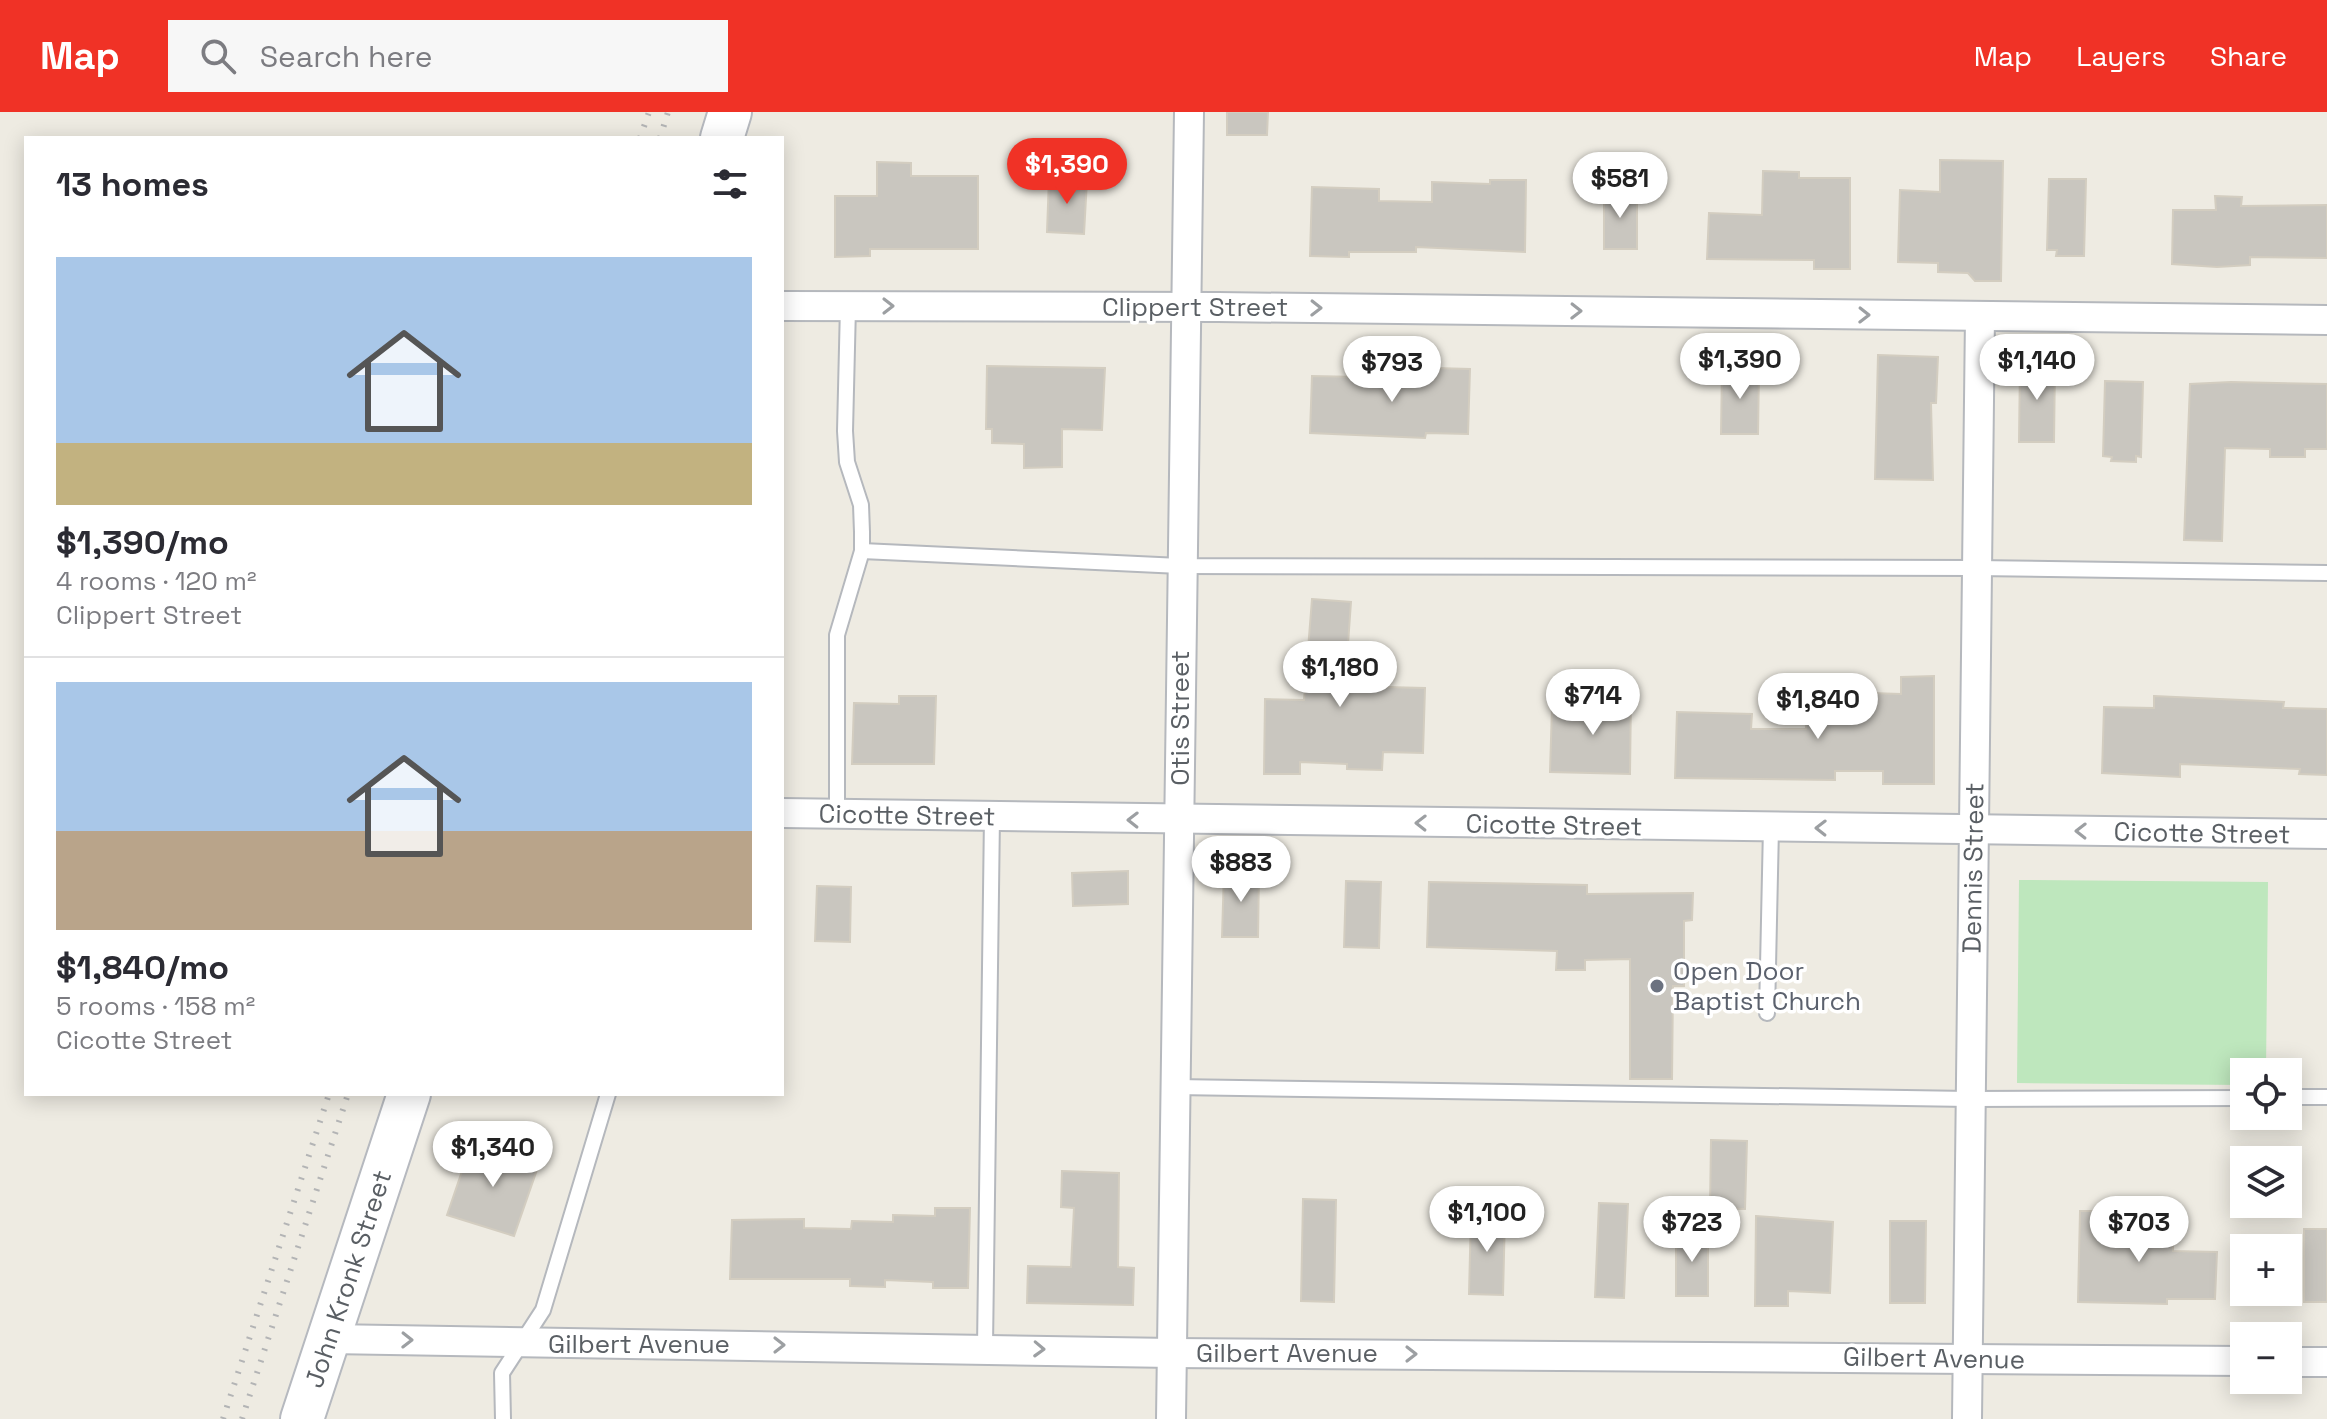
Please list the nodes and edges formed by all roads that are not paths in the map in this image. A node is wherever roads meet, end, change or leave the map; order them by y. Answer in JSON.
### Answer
{"nodes":[{"id":1,"x":730,"y":112,"type":"edge"},
{"id":2,"x":1189,"y":112,"type":"edge"},
{"id":3,"x":723,"y":136,"type":"edge"},
{"id":4,"x":784,"y":306,"type":"edge"},
{"id":5,"x":848,"y":306,"type":"junction"},
{"id":6,"x":1186,"y":306,"type":"junction"},
{"id":7,"x":1980,"y":316,"type":"junction"},
{"id":8,"x":2327,"y":320,"type":"edge"},
{"id":9,"x":862,"y":551,"type":"junction"},
{"id":10,"x":1180,"y":566,"type":"junction"},
{"id":11,"x":1975,"y":568,"type":"junction"},
{"id":12,"x":2327,"y":573,"type":"edge"},
{"id":13,"x":784,"y":813,"type":"edge"},
{"id":14,"x":837,"y":814,"type":"junction"},
{"id":15,"x":992,"y":816,"type":"junction"},
{"id":16,"x":1180,"y":821,"type":"junction"},
{"id":17,"x":1771,"y":827,"type":"junction"},
{"id":18,"x":1975,"y":830,"type":"junction"},
{"id":19,"x":2327,"y":834,"type":"edge"},
{"id":20,"x":1767,"y":1013,"type":"dead end"},
{"id":21,"x":1175,"y":1087,"type":"junction"},
{"id":22,"x":408,"y":1096,"type":"edge"},
{"id":23,"x":607,"y":1096,"type":"edge"},
{"id":24,"x":2302,"y":1097,"type":"edge"},
{"id":25,"x":2327,"y":1097,"type":"edge"},
{"id":26,"x":2230,"y":1098,"type":"edge"},
{"id":27,"x":1969,"y":1099,"type":"junction"},
{"id":28,"x":329,"y":1339,"type":"junction"},
{"id":29,"x":523,"y":1343,"type":"junction"},
{"id":30,"x":985,"y":1347,"type":"junction"},
{"id":31,"x":1172,"y":1353,"type":"junction"},
{"id":32,"x":1969,"y":1358,"type":"junction"},
{"id":33,"x":2230,"y":1361,"type":"edge"},
{"id":34,"x":2302,"y":1362,"type":"edge"},
{"id":35,"x":2327,"y":1362,"type":"edge"},
{"id":36,"x":302,"y":1419,"type":"edge"},
{"id":37,"x":503,"y":1419,"type":"edge"},
{"id":38,"x":1171,"y":1419,"type":"edge"},
{"id":39,"x":1967,"y":1419,"type":"edge"}],
"edges":[{"from":1,"to":3,"type":"street"},
{"from":2,"to":6,"type":"street","name":"Otis Street"},
{"from":4,"to":5,"type":"street","name":"Clippert Street"},
{"from":5,"to":6,"type":"street","name":"Clippert Street","one_way":true},
{"from":5,"to":9,"type":"lane"},
{"from":6,"to":7,"type":"street","name":"Clippert Street","one_way":true},
{"from":6,"to":10,"type":"street","name":"Otis Street"},
{"from":7,"to":8,"type":"street","name":"Clippert Street"},
{"from":7,"to":11,"type":"street","name":"Dennis Street"},
{"from":9,"to":10,"type":"lane"},
{"from":9,"to":14,"type":"lane"},
{"from":10,"to":11,"type":"lane"},
{"from":10,"to":16,"type":"street","name":"Otis Street"},
{"from":11,"to":12,"type":"lane"},
{"from":11,"to":18,"type":"street","name":"Dennis Street"},
{"from":13,"to":14,"type":"street","name":"Cicotte Street"},
{"from":14,"to":15,"type":"street","name":"Cicotte Street"},
{"from":16,"to":15,"type":"street","name":"Cicotte Street","one_way":true},
{"from":15,"to":30,"type":"lane"},
{"from":17,"to":16,"type":"street","name":"Cicotte Street","one_way":true},
{"from":16,"to":21,"type":"street","name":"Otis Street"},
{"from":18,"to":17,"type":"street","name":"Cicotte Street","one_way":true},
{"from":17,"to":20,"type":"lane"},
{"from":19,"to":18,"type":"street","name":"Cicotte Street","one_way":true},
{"from":18,"to":27,"type":"street","name":"Dennis Street"},
{"from":21,"to":27,"type":"lane"},
{"from":21,"to":31,"type":"street","name":"Otis Street"},
{"from":22,"to":28,"type":"street","name":"John Kronk Street"},
{"from":23,"to":29,"type":"lane"},
{"from":24,"to":25,"type":"lane"},
{"from":26,"to":27,"type":"lane"},
{"from":27,"to":32,"type":"street","name":"Dennis Street"},
{"from":28,"to":29,"type":"street","name":"Gilbert Avenue","one_way":true},
{"from":28,"to":36,"type":"street","name":"John Kronk Street"},
{"from":29,"to":30,"type":"street","name":"Gilbert Avenue","one_way":true},
{"from":29,"to":37,"type":"lane"},
{"from":30,"to":31,"type":"street","name":"Gilbert Avenue","one_way":true},
{"from":31,"to":32,"type":"street","name":"Gilbert Avenue","one_way":true},
{"from":31,"to":38,"type":"street","name":"Otis Street"},
{"from":32,"to":33,"type":"street","name":"Gilbert Avenue"},
{"from":32,"to":39,"type":"street","name":"Dennis Street"},
{"from":34,"to":35,"type":"street"}]}
